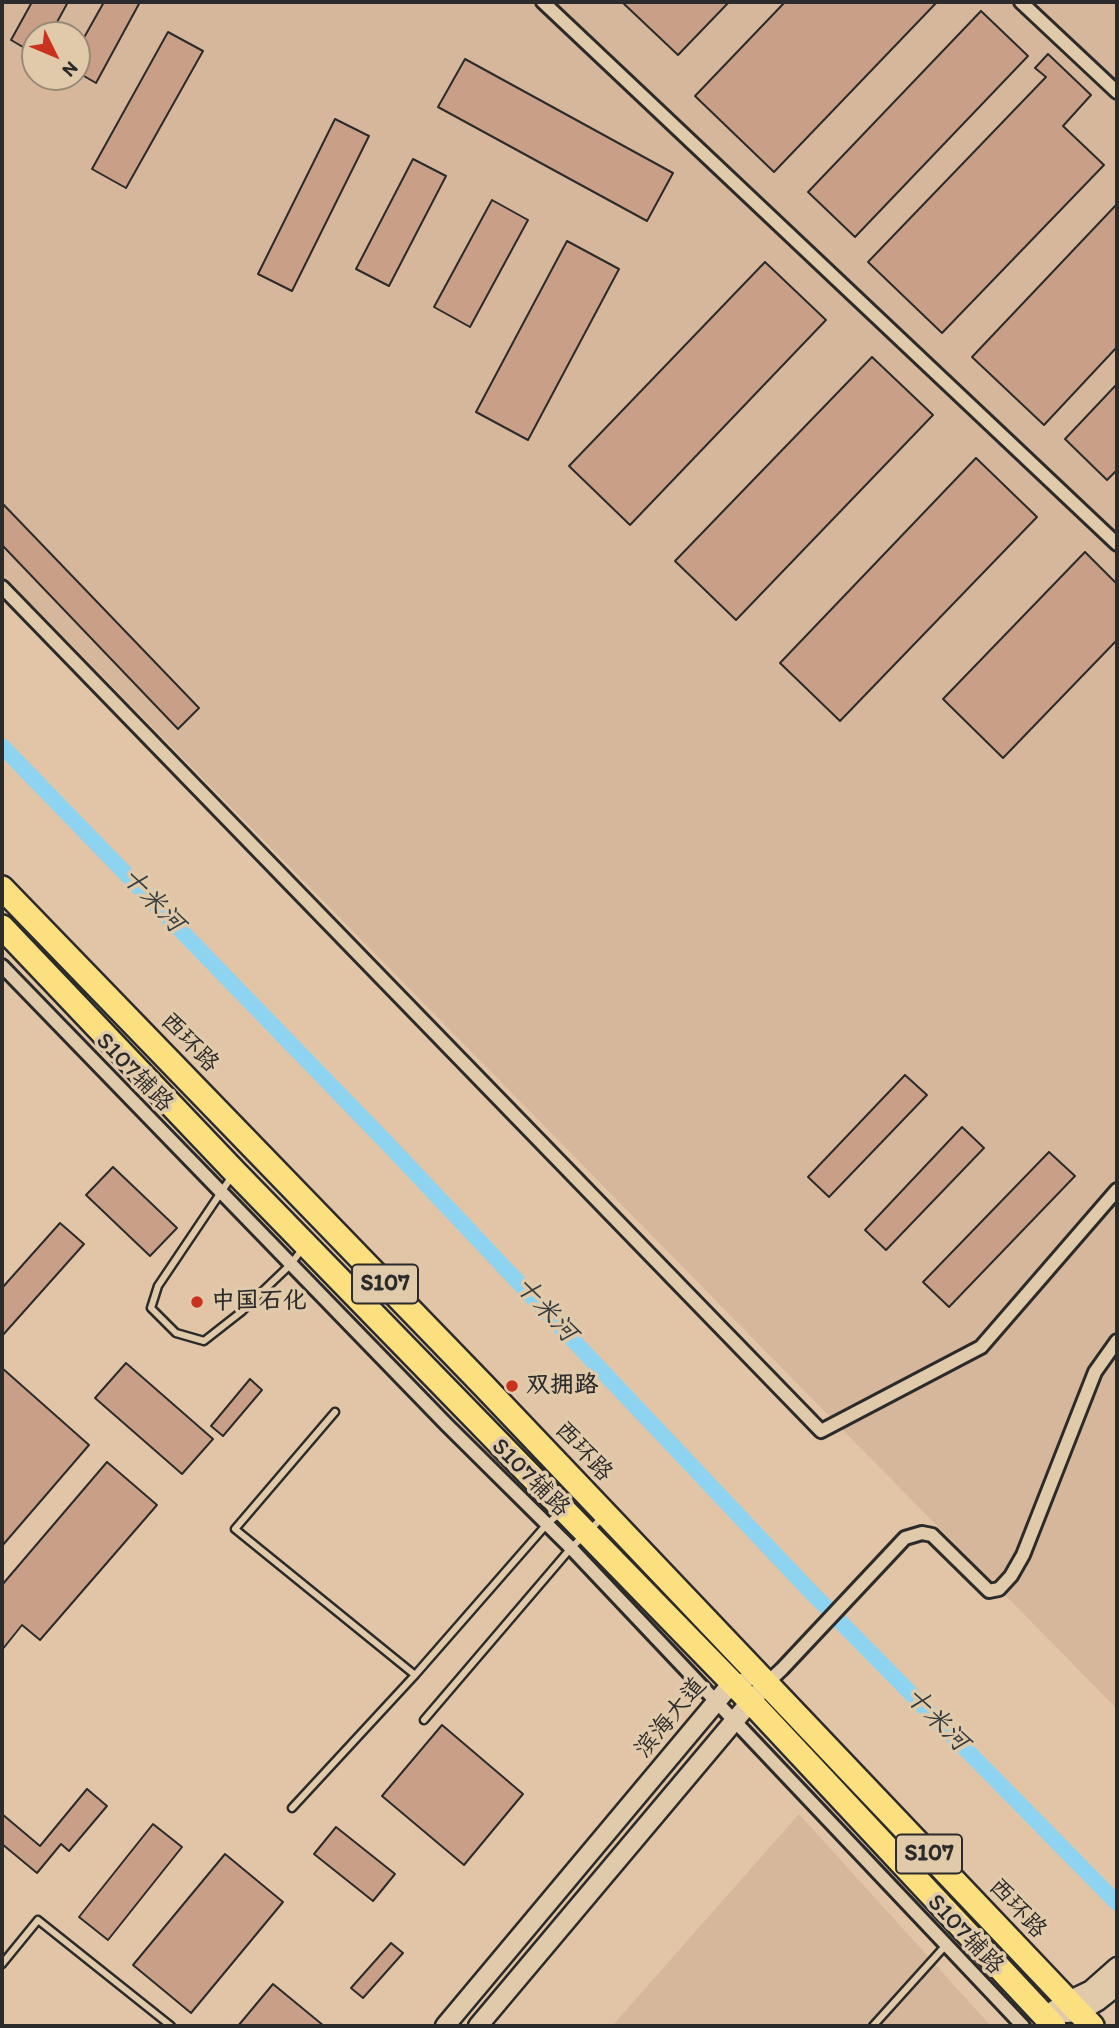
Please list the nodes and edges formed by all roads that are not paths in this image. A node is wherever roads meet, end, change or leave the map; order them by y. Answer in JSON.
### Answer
{"nodes":[{"id":1,"x":543,"y":2,"type":"edge"},
{"id":2,"x":1021,"y":2,"type":"edge"},
{"id":3,"x":1117,"y":92,"type":"edge"},
{"id":4,"x":1117,"y":544,"type":"edge"},
{"id":5,"x":2,"y":587,"type":"edge"},
{"id":6,"x":2,"y":888,"type":"edge"},
{"id":7,"x":2,"y":927,"type":"edge"},
{"id":8,"x":2,"y":966,"type":"edge"},
{"id":9,"x":235,"y":1172,"type":"junction"},
{"id":10,"x":1117,"y":1190,"type":"edge"},
{"id":11,"x":220,"y":1191,"type":"junction"},
{"id":12,"x":306,"y":1245,"type":"junction"},
{"id":13,"x":290,"y":1265,"type":"junction"},
{"id":14,"x":1117,"y":1341,"type":"edge"},
{"id":15,"x":335,"y":1412,"type":"dead end"},
{"id":16,"x":585,"y":1491,"type":"junction"},
{"id":17,"x":606,"y":1514,"type":"junction"},
{"id":18,"x":556,"y":1517,"type":"junction"},
{"id":19,"x":578,"y":1540,"type":"junction"},
{"id":20,"x":415,"y":1675,"type":"junction"},
{"id":21,"x":767,"y":1683,"type":"junction"},
{"id":22,"x":732,"y":1684,"type":"junction"},
{"id":23,"x":717,"y":1701,"type":"junction"},
{"id":24,"x":751,"y":1702,"type":"junction"},
{"id":25,"x":424,"y":1720,"type":"dead end"},
{"id":26,"x":736,"y":1720,"type":"junction"},
{"id":27,"x":292,"y":1808,"type":"dead end"},
{"id":28,"x":946,"y":1945,"type":"junction"},
{"id":29,"x":2,"y":1964,"type":"edge"},
{"id":30,"x":1114,"y":1976,"type":"edge"},
{"id":31,"x":1079,"y":2013,"type":"edge"},
{"id":32,"x":1050,"y":2021,"type":"edge"},
{"id":33,"x":171,"y":2026,"type":"edge"},
{"id":34,"x":445,"y":2026,"type":"edge"},
{"id":35,"x":478,"y":2026,"type":"edge"},
{"id":36,"x":873,"y":2026,"type":"edge"},
{"id":37,"x":1022,"y":2026,"type":"edge"}],
"edges":[{"from":1,"to":4,"type":"street"},
{"from":2,"to":3,"type":"street"},
{"from":5,"to":10,"type":"street"},
{"from":6,"to":16,"type":"highway","name":"西环路","number":"S107"},
{"from":7,"to":9,"type":"highway","number":"S107"},
{"from":8,"to":11,"type":"street","name":"S107辅路"},
{"from":9,"to":11,"type":"lane"},
{"from":9,"to":12,"type":"highway","number":"S107"},
{"from":11,"to":13,"type":"street","name":"S107辅路"},
{"from":11,"to":13,"type":"lane"},
{"from":12,"to":13,"type":"lane"},
{"from":12,"to":18,"type":"highway","number":"S107"},
{"from":13,"to":18,"type":"street","name":"S107辅路"},
{"from":14,"to":21,"type":"street"},
{"from":15,"to":20,"type":"lane"},
{"from":16,"to":17,"type":"highway","name":"西环路","number":"S107"},
{"from":16,"to":18,"type":"lane"},
{"from":17,"to":19,"type":"lane"},
{"from":17,"to":21,"type":"highway","name":"西环路","number":"S107"},
{"from":18,"to":19,"type":"highway","number":"S107"},
{"from":18,"to":20,"type":"lane"},
{"from":19,"to":22,"type":"highway","number":"S107"},
{"from":19,"to":23,"type":"street","name":"S107辅路"},
{"from":19,"to":25,"type":"lane"},
{"from":20,"to":27,"type":"lane"},
{"from":21,"to":22,"type":"main road","name":"滨海大道"},
{"from":21,"to":24,"type":"main road","name":"滨海大道"},
{"from":21,"to":31,"type":"highway","name":"西环路","number":"S107"},
{"from":22,"to":23,"type":"main road","name":"滨海大道"},
{"from":22,"to":24,"type":"highway","number":"S107"},
{"from":23,"to":26,"type":"street","name":"S107辅路"},
{"from":23,"to":34,"type":"main road","name":"滨海大道"},
{"from":24,"to":26,"type":"main road","name":"滨海大道"},
{"from":24,"to":32,"type":"highway","number":"S107"},
{"from":26,"to":28,"type":"street","name":"S107辅路"},
{"from":26,"to":35,"type":"main road","name":"滨海大道"},
{"from":28,"to":36,"type":"lane"},
{"from":28,"to":37,"type":"street","name":"S107辅路"},
{"from":29,"to":33,"type":"lane"},
{"from":30,"to":31,"type":"main road"},
{"from":31,"to":32,"type":"main road"},
{"from":32,"to":37,"type":"lane"}]}
